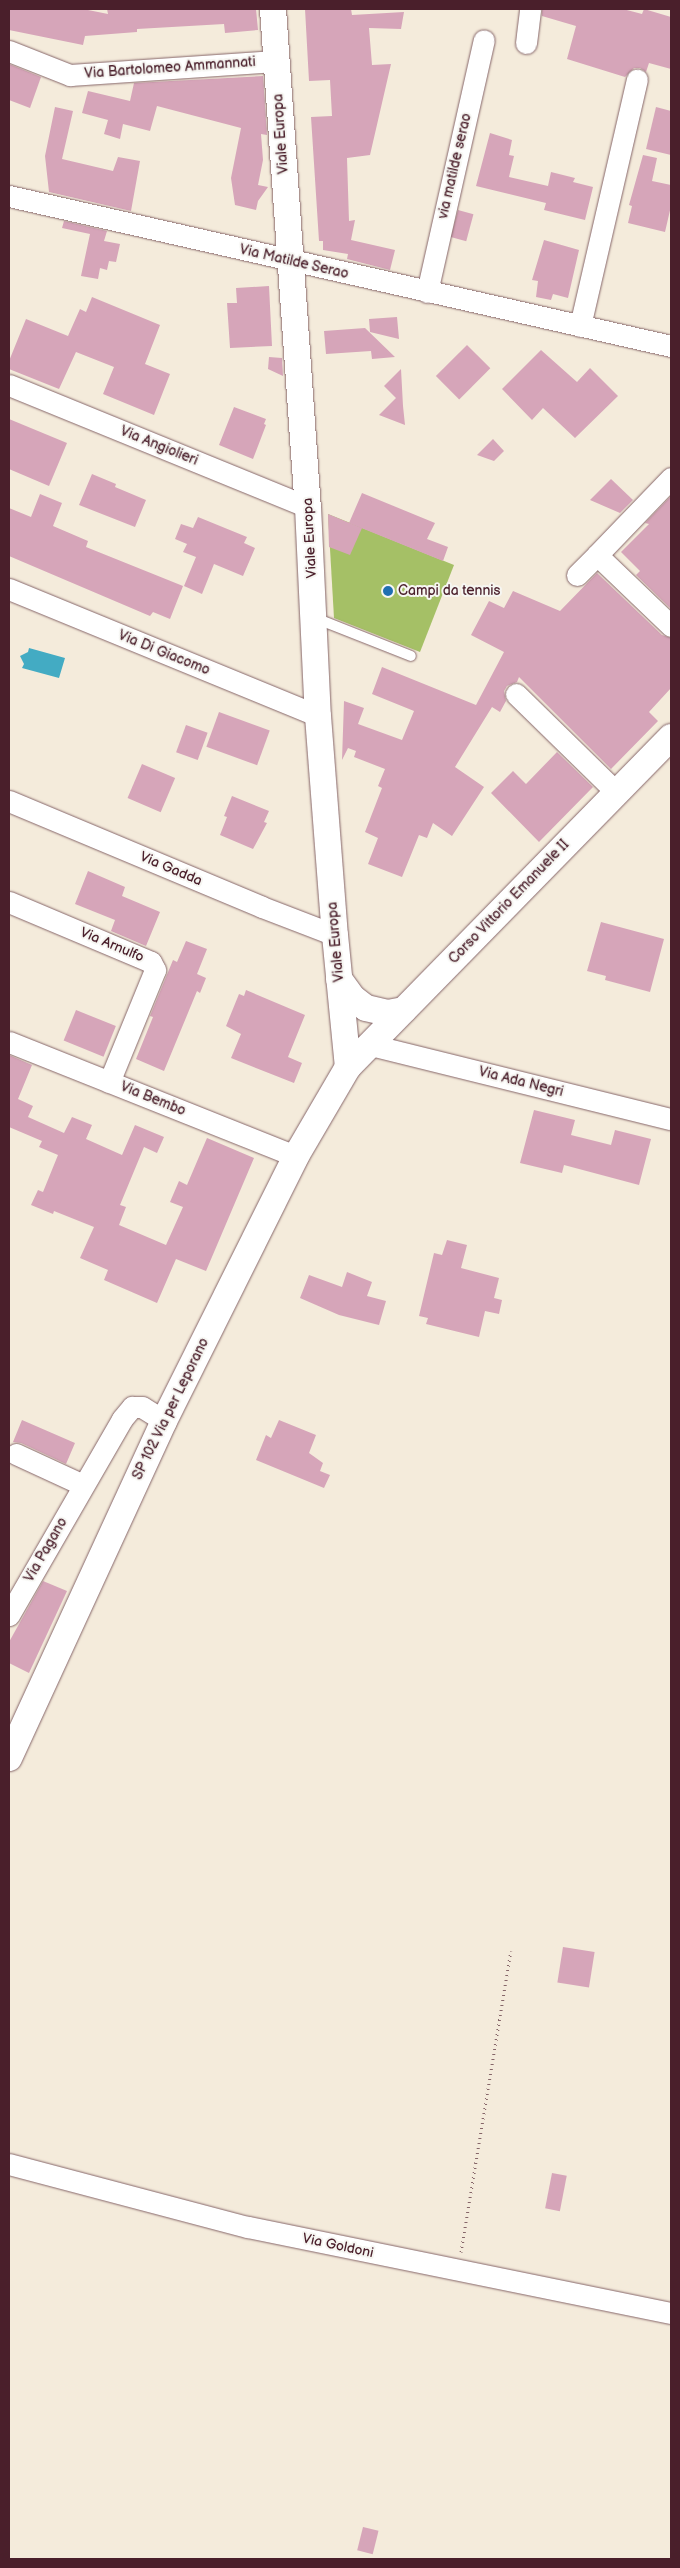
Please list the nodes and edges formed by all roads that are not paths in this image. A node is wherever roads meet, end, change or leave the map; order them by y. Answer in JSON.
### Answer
{"nodes":[{"id":1,"x":273,"y":9,"type":"edge"},
{"id":2,"x":530,"y":9,"type":"edge"},
{"id":3,"x":484,"y":40,"type":"dead end"},
{"id":4,"x":526,"y":43,"type":"dead end"},
{"id":5,"x":9,"y":51,"type":"edge"},
{"id":6,"x":276,"y":61,"type":"junction"},
{"id":7,"x":637,"y":80,"type":"dead end"},
{"id":8,"x":9,"y":196,"type":"edge"},
{"id":9,"x":290,"y":261,"type":"junction"},
{"id":10,"x":427,"y":292,"type":"junction"},
{"id":11,"x":580,"y":326,"type":"junction"},
{"id":12,"x":671,"y":346,"type":"edge"},
{"id":13,"x":9,"y":385,"type":"edge"},
{"id":14,"x":671,"y":478,"type":"edge"},
{"id":15,"x":308,"y":507,"type":"junction"},
{"id":16,"x":597,"y":555,"type":"junction"},
{"id":17,"x":577,"y":576,"type":"dead end"},
{"id":18,"x":9,"y":589,"type":"edge"},
{"id":19,"x":313,"y":618,"type":"junction"},
{"id":20,"x":671,"y":626,"type":"edge"},
{"id":21,"x":411,"y":656,"type":"dead end"},
{"id":22,"x":516,"y":694,"type":"dead end"},
{"id":23,"x":318,"y":716,"type":"junction"},
{"id":24,"x":671,"y":737,"type":"edge"},
{"id":25,"x":616,"y":792,"type":"junction"},
{"id":26,"x":9,"y":801,"type":"edge"},
{"id":27,"x":9,"y":902,"type":"edge"},
{"id":28,"x":335,"y":935,"type":"junction"},
{"id":29,"x":339,"y":979,"type":"junction"},
{"id":30,"x":404,"y":1010,"type":"junction"},
{"id":31,"x":9,"y":1042,"type":"edge"},
{"id":32,"x":371,"y":1045,"type":"junction"},
{"id":33,"x":348,"y":1067,"type":"junction"},
{"id":34,"x":109,"y":1082,"type":"junction"},
{"id":35,"x":671,"y":1119,"type":"edge"},
{"id":36,"x":296,"y":1156,"type":"junction"},
{"id":37,"x":164,"y":1421,"type":"junction"},
{"id":38,"x":16,"y":1454,"type":"dead end"},
{"id":39,"x":83,"y":1484,"type":"junction"},
{"id":40,"x":9,"y":1615,"type":"edge"},
{"id":41,"x":9,"y":1758,"type":"edge"},
{"id":42,"x":9,"y":2164,"type":"edge"},
{"id":43,"x":671,"y":2313,"type":"edge"}],
"edges":[{"from":1,"to":6,"type":"street","name":"Viale Europa"},
{"from":2,"to":4,"type":"street"},
{"from":3,"to":10,"type":"street","name":"via matilde serao"},
{"from":5,"to":6,"type":"street","name":"Via Bartolomeo Ammannati"},
{"from":6,"to":9,"type":"street","name":"Viale Europa"},
{"from":7,"to":11,"type":"street"},
{"from":8,"to":9,"type":"street","name":"Via Matilde Serao"},
{"from":9,"to":10,"type":"street","name":"Via Matilde Serao"},
{"from":9,"to":15,"type":"street","name":"Viale Europa"},
{"from":10,"to":11,"type":"street","name":"Via Matilde Serao"},
{"from":11,"to":12,"type":"street","name":"Via Matilde Serao"},
{"from":13,"to":15,"type":"street","name":"Via Angiolieri"},
{"from":14,"to":16,"type":"street"},
{"from":15,"to":19,"type":"street","name":"Viale Europa"},
{"from":16,"to":17,"type":"street"},
{"from":16,"to":20,"type":"street"},
{"from":18,"to":23,"type":"street","name":"Via Di Giacomo"},
{"from":19,"to":21,"type":"lane"},
{"from":19,"to":23,"type":"street","name":"Viale Europa"},
{"from":22,"to":25,"type":"street"},
{"from":23,"to":28,"type":"street","name":"Viale Europa"},
{"from":24,"to":25,"type":"street","name":"Corso Vittorio Emanuele II"},
{"from":25,"to":30,"type":"street","name":"Corso Vittorio Emanuele II"},
{"from":26,"to":28,"type":"street","name":"Via Gadda"},
{"from":27,"to":34,"type":"street","name":"Via Arnulfo"},
{"from":28,"to":29,"type":"street","name":"Viale Europa"},
{"from":29,"to":30,"type":"street"},
{"from":29,"to":33,"type":"street","name":"Viale Europa"},
{"from":30,"to":32,"type":"street","name":"Corso Vittorio Emanuele II"},
{"from":31,"to":34,"type":"street","name":"Via Bembo"},
{"from":32,"to":33,"type":"street","name":"Corso Vittorio Emanuele II"},
{"from":32,"to":35,"type":"street","name":"Via Ada Negri"},
{"from":33,"to":36,"type":"street","name":"SP 102 Via per Leporano"},
{"from":34,"to":36,"type":"street","name":"Via Bembo"},
{"from":36,"to":37,"type":"street","name":"SP 102 Via per Leporano"},
{"from":37,"to":39,"type":"street","name":"Via Pagano"},
{"from":37,"to":41,"type":"street","name":"SP 102 Via per Leporano"},
{"from":38,"to":39,"type":"street"},
{"from":39,"to":40,"type":"street","name":"Via Pagano"},
{"from":42,"to":43,"type":"street","name":"Via Goldoni"}]}
